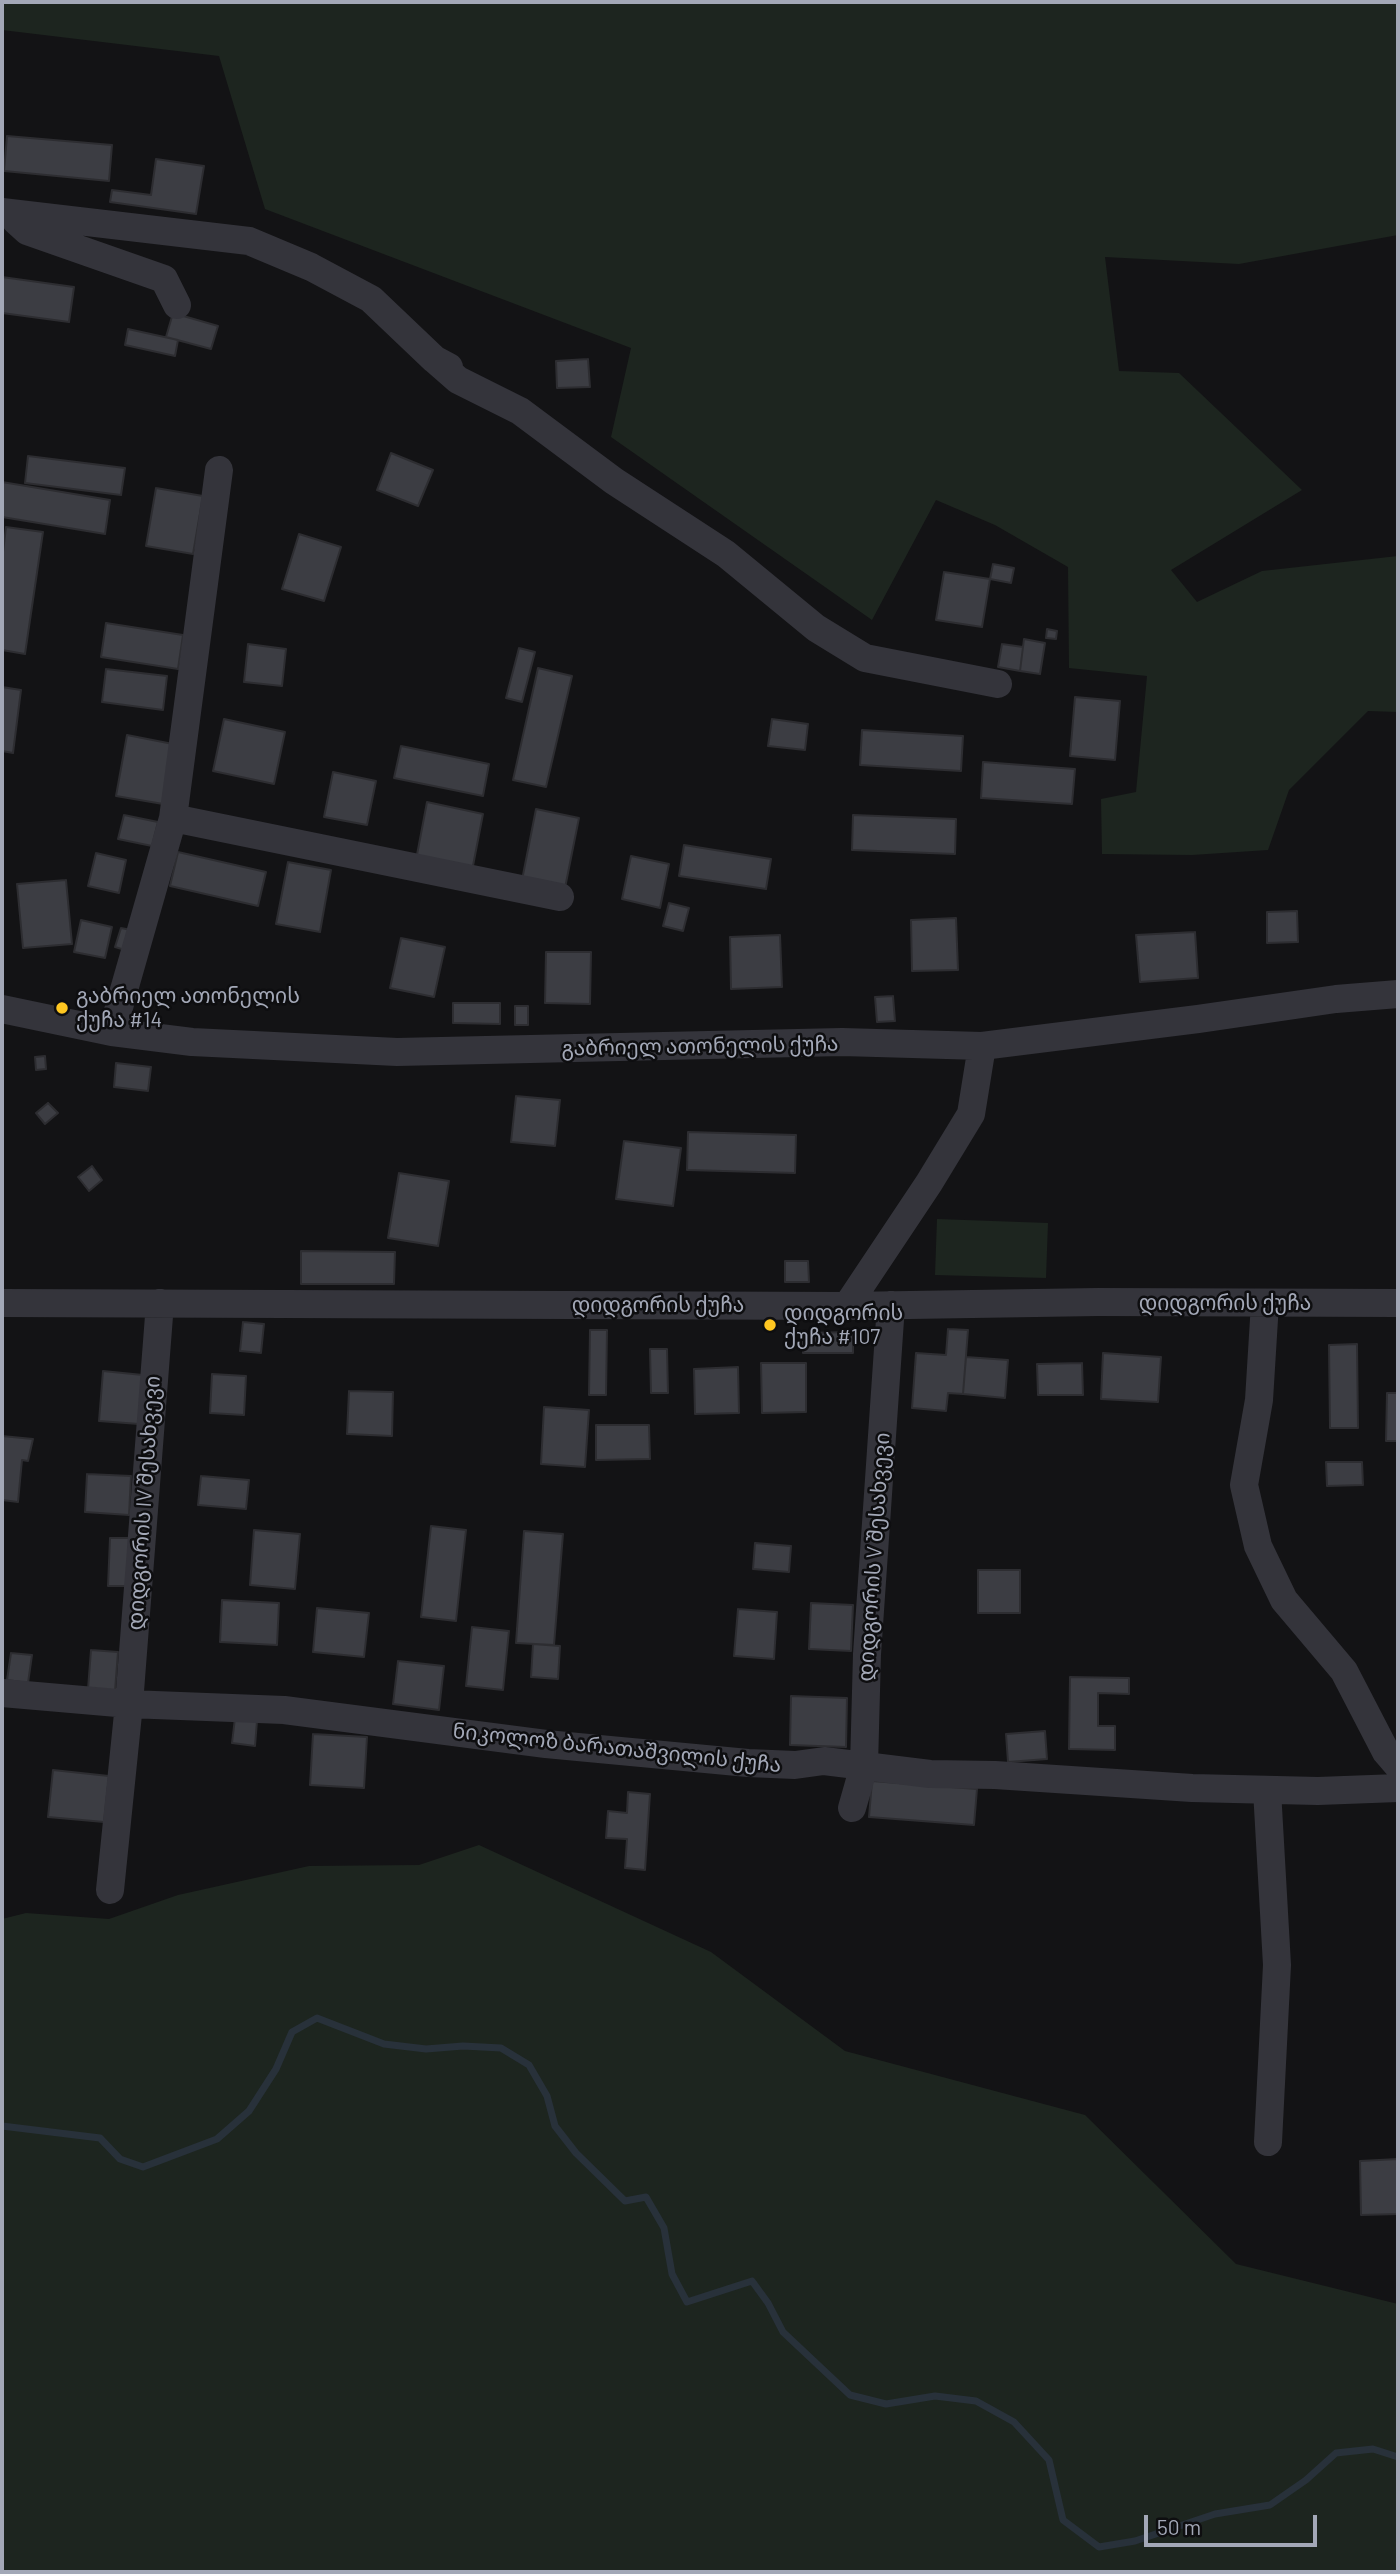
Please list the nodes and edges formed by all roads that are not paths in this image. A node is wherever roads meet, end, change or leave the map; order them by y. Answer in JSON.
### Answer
{"nodes":[{"id":1,"x":5,"y":213,"type":"edge"},
{"id":2,"x":177,"y":305,"type":"dead end"},
{"id":3,"x":434,"y":359,"type":"junction"},
{"id":4,"x":542,"y":402,"type":"dead end"},
{"id":5,"x":219,"y":470,"type":"dead end"},
{"id":6,"x":998,"y":684,"type":"dead end"},
{"id":7,"x":173,"y":818,"type":"junction"},
{"id":8,"x":560,"y":897,"type":"dead end"},
{"id":9,"x":1398,"y":994,"type":"edge"},
{"id":10,"x":2,"y":1009,"type":"edge"},
{"id":11,"x":112,"y":1032,"type":"junction"},
{"id":12,"x":982,"y":1046,"type":"junction"},
{"id":13,"x":2,"y":1303,"type":"edge"},
{"id":14,"x":160,"y":1303,"type":"junction"},
{"id":15,"x":1265,"y":1303,"type":"junction"},
{"id":16,"x":1398,"y":1303,"type":"edge"},
{"id":17,"x":847,"y":1306,"type":"junction"},
{"id":18,"x":891,"y":1306,"type":"junction"},
{"id":19,"x":2,"y":1693,"type":"edge"},
{"id":20,"x":129,"y":1703,"type":"junction"},
{"id":21,"x":864,"y":1766,"type":"junction"},
{"id":22,"x":1398,"y":1766,"type":"edge"},
{"id":23,"x":1398,"y":1788,"type":"edge"},
{"id":24,"x":1267,"y":1790,"type":"junction"},
{"id":25,"x":852,"y":1808,"type":"dead end"},
{"id":26,"x":110,"y":1890,"type":"dead end"},
{"id":27,"x":1268,"y":2142,"type":"dead end"}],
"edges":[{"from":1,"to":2,"type":"street"},
{"from":1,"to":3,"type":"street"},
{"from":3,"to":4,"type":"street"},
{"from":3,"to":6,"type":"street"},
{"from":5,"to":7,"type":"street"},
{"from":7,"to":8,"type":"street"},
{"from":7,"to":11,"type":"street"},
{"from":9,"to":12,"type":"street","name":"გაბრიელ ათონელის ქუჩა"},
{"from":10,"to":11,"type":"street","name":"გაბრიელ ათონელის ქუჩა"},
{"from":11,"to":12,"type":"street","name":"გაბრიელ ათონელის ქუჩა"},
{"from":12,"to":17,"type":"street"},
{"from":13,"to":14,"type":"street","name":"დიდგორის ქუჩა"},
{"from":14,"to":17,"type":"street","name":"დიდგორის ქუჩა"},
{"from":14,"to":20,"type":"street","name":"დიდგორის IV შესახვევი"},
{"from":15,"to":16,"type":"street","name":"დიდგორის ქუჩა"},
{"from":15,"to":18,"type":"street","name":"დიდგორის ქუჩა"},
{"from":15,"to":22,"type":"street"},
{"from":17,"to":18,"type":"street","name":"დიდგორის ქუჩა"},
{"from":18,"to":21,"type":"street","name":"დიდგორის V შესახვევი"},
{"from":19,"to":20,"type":"street","name":"ნიკოლოზ ბარათაშვილის ქუჩა"},
{"from":20,"to":21,"type":"street","name":"ნიკოლოზ ბარათაშვილის ქუჩა"},
{"from":20,"to":26,"type":"street","name":"დიდგორის IV შესახვევი"},
{"from":21,"to":24,"type":"street","name":"ნიკოლოზ ბარათაშვილის ქუჩა"},
{"from":21,"to":25,"type":"street","name":"დიდგორის V შესახვევი"},
{"from":23,"to":24,"type":"street","name":"ნიკოლოზ ბარათაშვილის ქუჩა"},
{"from":24,"to":27,"type":"street"}]}
